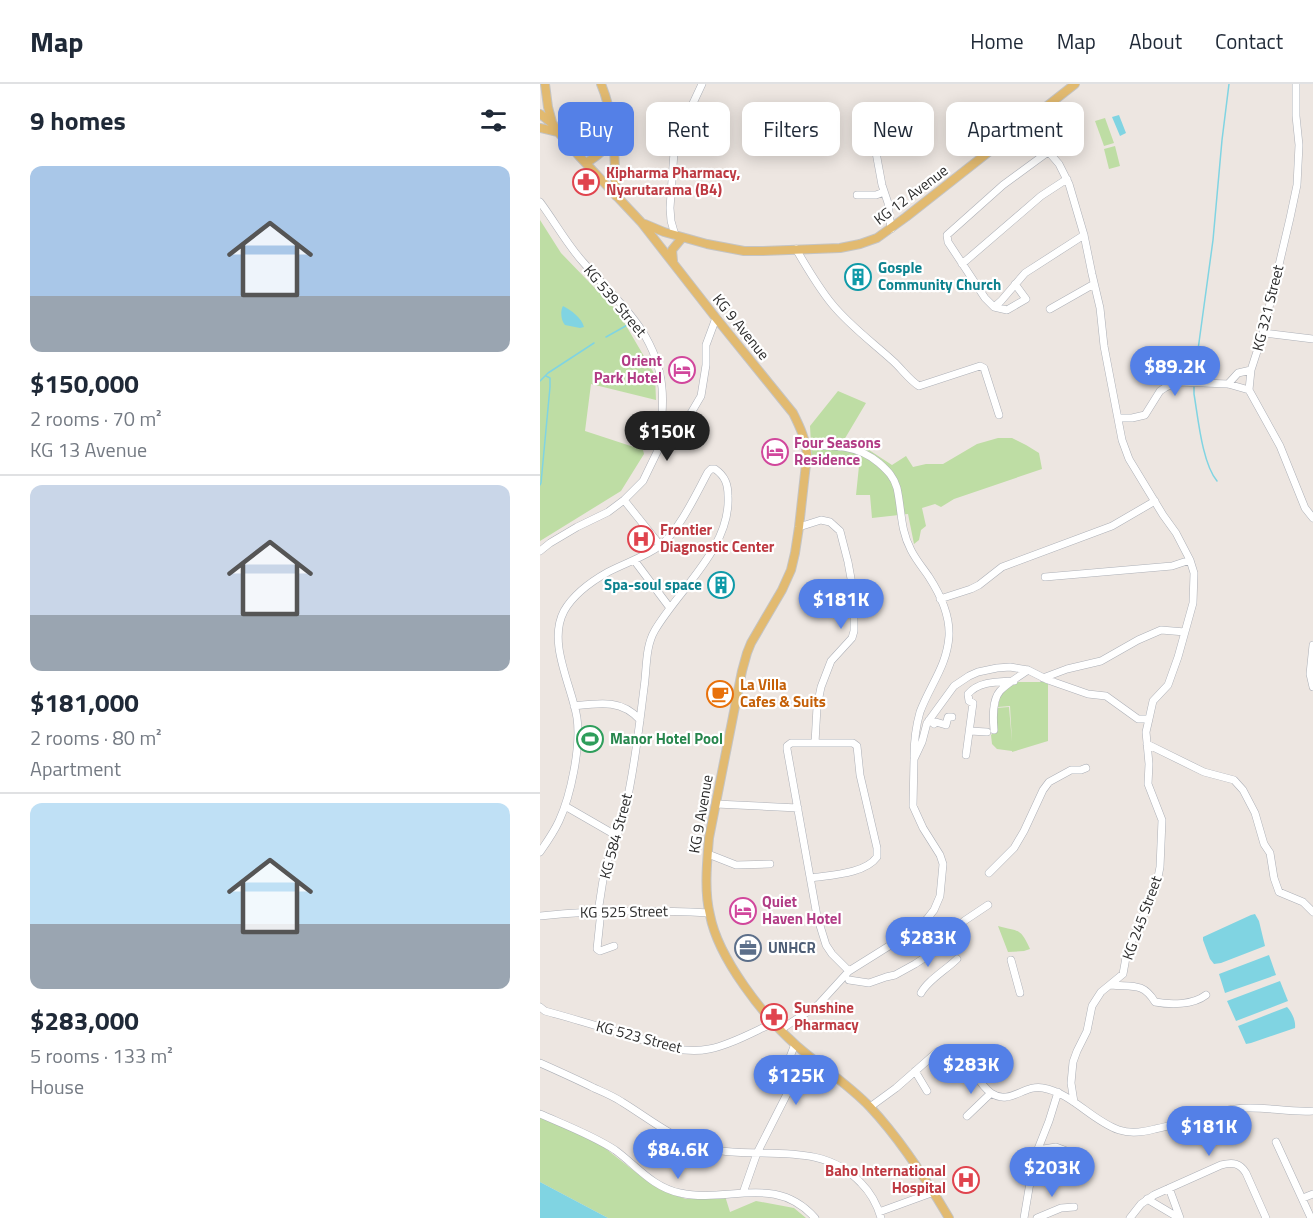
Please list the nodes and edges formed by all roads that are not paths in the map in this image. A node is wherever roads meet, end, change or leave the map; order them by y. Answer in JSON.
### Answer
{"nodes":[{"id":1,"x":544,"y":84,"type":"edge"},
{"id":2,"x":601,"y":84,"type":"edge"},
{"id":3,"x":702,"y":84,"type":"edge"},
{"id":4,"x":1075,"y":84,"type":"edge"},
{"id":5,"x":1296,"y":84,"type":"edge"},
{"id":6,"x":540,"y":91,"type":"edge"},
{"id":7,"x":608,"y":102,"type":"edge"},
{"id":8,"x":1052,"y":102,"type":"edge"},
{"id":9,"x":540,"y":114,"type":"edge"},
{"id":10,"x":540,"y":128,"type":"edge"},
{"id":11,"x":556,"y":128,"type":"junction"},
{"id":12,"x":595,"y":156,"type":"edge"},
{"id":13,"x":614,"y":156,"type":"edge"},
{"id":14,"x":877,"y":156,"type":"edge"},
{"id":15,"x":983,"y":156,"type":"edge"},
{"id":16,"x":1043,"y":156,"type":"edge"},
{"id":17,"x":1052,"y":156,"type":"edge"},
{"id":18,"x":586,"y":163,"type":"junction"},
{"id":19,"x":1067,"y":179,"type":"junction"},
{"id":20,"x":884,"y":192,"type":"junction"},
{"id":21,"x":857,"y":195,"type":"dead end"},
{"id":22,"x":616,"y":196,"type":"junction"},
{"id":23,"x":540,"y":202,"type":"edge"},
{"id":24,"x":642,"y":222,"type":"junction"},
{"id":25,"x":891,"y":229,"type":"junction"},
{"id":26,"x":664,"y":232,"type":"junction"},
{"id":27,"x":1084,"y":235,"type":"junction"},
{"id":28,"x":678,"y":237,"type":"junction"},
{"id":29,"x":654,"y":238,"type":"junction"},
{"id":30,"x":796,"y":249,"type":"junction"},
{"id":31,"x":674,"y":264,"type":"junction"},
{"id":32,"x":962,"y":264,"type":"junction"},
{"id":33,"x":1015,"y":284,"type":"junction"},
{"id":34,"x":1094,"y":284,"type":"junction"},
{"id":35,"x":994,"y":307,"type":"junction"},
{"id":36,"x":1050,"y":309,"type":"dead end"},
{"id":37,"x":716,"y":318,"type":"junction"},
{"id":38,"x":1263,"y":333,"type":"junction"},
{"id":39,"x":1313,"y":339,"type":"edge"},
{"id":40,"x":1251,"y":370,"type":"junction"},
{"id":41,"x":1228,"y":384,"type":"junction"},
{"id":42,"x":1249,"y":390,"type":"junction"},
{"id":43,"x":999,"y":415,"type":"dead end"},
{"id":44,"x":1118,"y":418,"type":"junction"},
{"id":45,"x":806,"y":446,"type":"junction"},
{"id":46,"x":659,"y":448,"type":"junction"},
{"id":47,"x":624,"y":500,"type":"junction"},
{"id":48,"x":1155,"y":501,"type":"junction"},
{"id":49,"x":1313,"y":518,"type":"edge"},
{"id":50,"x":799,"y":527,"type":"junction"},
{"id":51,"x":660,"y":545,"type":"junction"},
{"id":52,"x":540,"y":550,"type":"edge"},
{"id":53,"x":634,"y":560,"type":"junction"},
{"id":54,"x":1190,"y":560,"type":"junction"},
{"id":55,"x":1045,"y":577,"type":"dead end"},
{"id":56,"x":940,"y":599,"type":"junction"},
{"id":57,"x":670,"y":608,"type":"junction"},
{"id":58,"x":1185,"y":632,"type":"junction"},
{"id":59,"x":1313,"y":645,"type":"edge"},
{"id":60,"x":1028,"y":670,"type":"junction"},
{"id":61,"x":1043,"y":678,"type":"junction"},
{"id":62,"x":1014,"y":681,"type":"junction"},
{"id":63,"x":1313,"y":687,"type":"edge"},
{"id":64,"x":574,"y":706,"type":"junction"},
{"id":65,"x":952,"y":717,"type":"dead end"},
{"id":66,"x":1149,"y":719,"type":"junction"},
{"id":67,"x":640,"y":720,"type":"junction"},
{"id":68,"x":929,"y":720,"type":"junction"},
{"id":69,"x":970,"y":731,"type":"junction"},
{"id":70,"x":815,"y":743,"type":"junction"},
{"id":71,"x":1147,"y":744,"type":"junction"},
{"id":72,"x":966,"y":755,"type":"dead end"},
{"id":73,"x":914,"y":759,"type":"junction"},
{"id":74,"x":1086,"y":768,"type":"dead end"},
{"id":75,"x":716,"y":804,"type":"junction"},
{"id":76,"x":565,"y":806,"type":"junction"},
{"id":77,"x":798,"y":808,"type":"junction"},
{"id":78,"x":616,"y":836,"type":"junction"},
{"id":79,"x":540,"y":852,"type":"edge"},
{"id":80,"x":708,"y":854,"type":"junction"},
{"id":81,"x":770,"y":864,"type":"dead end"},
{"id":82,"x":989,"y":873,"type":"dead end"},
{"id":83,"x":811,"y":878,"type":"junction"},
{"id":84,"x":988,"y":905,"type":"dead end"},
{"id":85,"x":599,"y":911,"type":"junction"},
{"id":86,"x":1313,"y":912,"type":"edge"},
{"id":87,"x":709,"y":914,"type":"junction"},
{"id":88,"x":540,"y":916,"type":"edge"},
{"id":89,"x":614,"y":946,"type":"dead end"},
{"id":90,"x":957,"y":959,"type":"dead end"},
{"id":91,"x":1011,"y":960,"type":"dead end"},
{"id":92,"x":849,"y":971,"type":"junction"},
{"id":93,"x":849,"y":980,"type":"dead end"},
{"id":94,"x":1110,"y":985,"type":"junction"},
{"id":95,"x":921,"y":993,"type":"dead end"},
{"id":96,"x":1020,"y":993,"type":"dead end"},
{"id":97,"x":1206,"y":995,"type":"dead end"},
{"id":98,"x":542,"y":1011,"type":"edge"},
{"id":99,"x":773,"y":1023,"type":"junction"},
{"id":100,"x":780,"y":1030,"type":"junction"},
{"id":101,"x":795,"y":1044,"type":"junction"},
{"id":102,"x":540,"y":1063,"type":"edge"},
{"id":103,"x":915,"y":1071,"type":"junction"},
{"id":104,"x":927,"y":1091,"type":"dead end"},
{"id":105,"x":1058,"y":1092,"type":"junction"},
{"id":106,"x":992,"y":1093,"type":"junction"},
{"id":107,"x":1074,"y":1102,"type":"junction"},
{"id":108,"x":870,"y":1107,"type":"junction"},
{"id":109,"x":1313,"y":1111,"type":"edge"},
{"id":110,"x":1305,"y":1112,"type":"junction"},
{"id":111,"x":540,"y":1114,"type":"edge"},
{"id":112,"x":967,"y":1116,"type":"dead end"},
{"id":113,"x":1313,"y":1116,"type":"edge"},
{"id":114,"x":1276,"y":1142,"type":"dead end"},
{"id":115,"x":1037,"y":1150,"type":"junction"},
{"id":116,"x":757,"y":1153,"type":"junction"},
{"id":117,"x":1077,"y":1155,"type":"dead end"},
{"id":118,"x":1169,"y":1188,"type":"junction"},
{"id":119,"x":934,"y":1192,"type":"junction"},
{"id":120,"x":743,"y":1193,"type":"junction"},
{"id":121,"x":1313,"y":1194,"type":"edge"},
{"id":122,"x":1303,"y":1198,"type":"junction"},
{"id":123,"x":1147,"y":1199,"type":"junction"},
{"id":124,"x":1074,"y":1207,"type":"dead end"},
{"id":125,"x":880,"y":1215,"type":"edge"},
{"id":126,"x":815,"y":1218,"type":"edge"},
{"id":127,"x":949,"y":1218,"type":"edge"},
{"id":128,"x":1024,"y":1218,"type":"edge"},
{"id":129,"x":1037,"y":1218,"type":"edge"},
{"id":130,"x":1130,"y":1218,"type":"edge"},
{"id":131,"x":1179,"y":1218,"type":"edge"},
{"id":132,"x":1266,"y":1218,"type":"edge"},
{"id":133,"x":1311,"y":1218,"type":"edge"}],
"edges":[{"from":1,"to":6,"type":"main road"},
{"from":1,"to":11,"type":"main road"},
{"from":2,"to":7,"type":"main road"},
{"from":3,"to":28,"type":"street"},
{"from":4,"to":8,"type":"main road","name":"KG 12 Avenue"},
{"from":5,"to":38,"type":"street","name":"KG 321 Street"},
{"from":9,"to":11,"type":"main road","name":"KG 9 Avenue"},
{"from":10,"to":11,"type":"main road"},
{"from":11,"to":18,"type":"main road","name":"KG 9 Avenue"},
{"from":12,"to":18,"type":"main road"},
{"from":13,"to":22,"type":"main road"},
{"from":14,"to":20,"type":"street"},
{"from":15,"to":25,"type":"main road","name":"KG 12 Avenue"},
{"from":16,"to":32,"type":"street"},
{"from":17,"to":19,"type":"street","name":"KG 245 Street"},
{"from":18,"to":22,"type":"main road","name":"KG 9 Avenue"},
{"from":19,"to":27,"type":"street","name":"KG 245 Street"},
{"from":19,"to":32,"type":"street"},
{"from":20,"to":21,"type":"street"},
{"from":20,"to":25,"type":"street"},
{"from":22,"to":24,"type":"main road","name":"KG 9 Avenue"},
{"from":23,"to":46,"type":"street","name":"KG 539 Street"},
{"from":24,"to":26,"type":"main road","name":"KG 12 Avenue"},
{"from":24,"to":29,"type":"main road","name":"KG 9 Avenue"},
{"from":25,"to":30,"type":"main road","name":"KG 12 Avenue"},
{"from":26,"to":28,"type":"main road","name":"KG 12 Avenue"},
{"from":26,"to":29,"type":"main road"},
{"from":27,"to":33,"type":"street"},
{"from":27,"to":34,"type":"street","name":"KG 245 Street"},
{"from":28,"to":30,"type":"main road","name":"KG 12 Avenue"},
{"from":28,"to":31,"type":"main road"},
{"from":29,"to":31,"type":"main road","name":"KG 9 Avenue"},
{"from":30,"to":43,"type":"street"},
{"from":31,"to":37,"type":"main road","name":"KG 9 Avenue"},
{"from":32,"to":35,"type":"street"},
{"from":33,"to":35,"type":"street"},
{"from":33,"to":35,"type":"street"},
{"from":34,"to":36,"type":"street"},
{"from":34,"to":44,"type":"street","name":"KG 245 Street"},
{"from":37,"to":45,"type":"main road","name":"KG 9 Avenue"},
{"from":37,"to":46,"type":"street"},
{"from":38,"to":39,"type":"street"},
{"from":38,"to":40,"type":"street","name":"KG 321 Street"},
{"from":40,"to":41,"type":"street"},
{"from":40,"to":42,"type":"street","name":"KG 321 Street"},
{"from":41,"to":42,"type":"street"},
{"from":41,"to":44,"type":"street"},
{"from":42,"to":49,"type":"street"},
{"from":44,"to":48,"type":"street","name":"KG 245 Street"},
{"from":45,"to":50,"type":"main road","name":"KG 9 Avenue"},
{"from":45,"to":56,"type":"street"},
{"from":46,"to":47,"type":"street"},
{"from":47,"to":51,"type":"street"},
{"from":47,"to":52,"type":"street"},
{"from":48,"to":54,"type":"street","name":"KG 245 Street"},
{"from":48,"to":56,"type":"street"},
{"from":50,"to":70,"type":"street"},
{"from":50,"to":75,"type":"main road","name":"KG 9 Avenue"},
{"from":51,"to":53,"type":"street"},
{"from":51,"to":57,"type":"street","name":"KG 584 Street"},
{"from":53,"to":57,"type":"street"},
{"from":53,"to":64,"type":"street"},
{"from":54,"to":55,"type":"street"},
{"from":54,"to":58,"type":"street","name":"KG 245 Street"},
{"from":56,"to":73,"type":"street"},
{"from":57,"to":67,"type":"street","name":"KG 584 Street"},
{"from":58,"to":61,"type":"street"},
{"from":58,"to":66,"type":"street","name":"KG 245 Street"},
{"from":59,"to":63,"type":"street"},
{"from":60,"to":61,"type":"street"},
{"from":60,"to":62,"type":"street"},
{"from":60,"to":68,"type":"street"},
{"from":61,"to":66,"type":"street"},
{"from":62,"to":69,"type":"street"},
{"from":62,"to":69,"type":"street"},
{"from":64,"to":67,"type":"street"},
{"from":64,"to":76,"type":"street"},
{"from":65,"to":68,"type":"street"},
{"from":66,"to":71,"type":"street","name":"KG 245 Street"},
{"from":67,"to":78,"type":"street","name":"KG 584 Street"},
{"from":68,"to":73,"type":"street"},
{"from":69,"to":72,"type":"street"},
{"from":70,"to":77,"type":"street"},
{"from":70,"to":83,"type":"street"},
{"from":71,"to":86,"type":"street"},
{"from":71,"to":94,"type":"street","name":"KG 245 Street"},
{"from":73,"to":92,"type":"street"},
{"from":74,"to":82,"type":"street"},
{"from":75,"to":77,"type":"street"},
{"from":75,"to":80,"type":"main road","name":"KG 9 Avenue"},
{"from":76,"to":78,"type":"street"},
{"from":76,"to":79,"type":"street"},
{"from":77,"to":83,"type":"street"},
{"from":78,"to":85,"type":"street","name":"KG 584 Street"},
{"from":80,"to":81,"type":"street"},
{"from":80,"to":87,"type":"main road","name":"KG 9 Avenue"},
{"from":83,"to":92,"type":"street"},
{"from":84,"to":93,"type":"street"},
{"from":85,"to":87,"type":"street","name":"KG 525 Street"},
{"from":85,"to":88,"type":"street","name":"KG 525 Street"},
{"from":85,"to":89,"type":"street","name":"KG 584 Street"},
{"from":87,"to":99,"type":"main road","name":"KG 9 Avenue"},
{"from":90,"to":95,"type":"street"},
{"from":91,"to":96,"type":"street"},
{"from":92,"to":100,"type":"street"},
{"from":94,"to":97,"type":"street"},
{"from":94,"to":107,"type":"street","name":"KG 245 Street"},
{"from":98,"to":99,"type":"street","name":"KG 523 Street"},
{"from":99,"to":100,"type":"main road","name":"KG 9 Avenue"},
{"from":100,"to":101,"type":"main road","name":"KG 9 Avenue"},
{"from":101,"to":108,"type":"main road","name":"KG 9 Avenue"},
{"from":101,"to":116,"type":"street"},
{"from":102,"to":116,"type":"street"},
{"from":103,"to":104,"type":"street"},
{"from":103,"to":106,"type":"street"},
{"from":103,"to":108,"type":"street"},
{"from":105,"to":106,"type":"street"},
{"from":105,"to":107,"type":"street"},
{"from":105,"to":115,"type":"street"},
{"from":106,"to":112,"type":"street"},
{"from":107,"to":110,"type":"street"},
{"from":108,"to":119,"type":"main road","name":"KG 9 Avenue"},
{"from":109,"to":110,"type":"street"},
{"from":110,"to":113,"type":"street"},
{"from":111,"to":120,"type":"street"},
{"from":114,"to":122,"type":"street"},
{"from":115,"to":117,"type":"street"},
{"from":115,"to":128,"type":"street"},
{"from":116,"to":120,"type":"street"},
{"from":116,"to":125,"type":"street"},
{"from":118,"to":123,"type":"street"},
{"from":118,"to":131,"type":"street"},
{"from":118,"to":132,"type":"street"},
{"from":119,"to":125,"type":"street"},
{"from":119,"to":127,"type":"main road","name":"KG 9 Avenue"},
{"from":120,"to":126,"type":"street"},
{"from":121,"to":122,"type":"street"},
{"from":122,"to":133,"type":"street"},
{"from":123,"to":130,"type":"street"},
{"from":123,"to":131,"type":"street"},
{"from":124,"to":129,"type":"street"}]}
